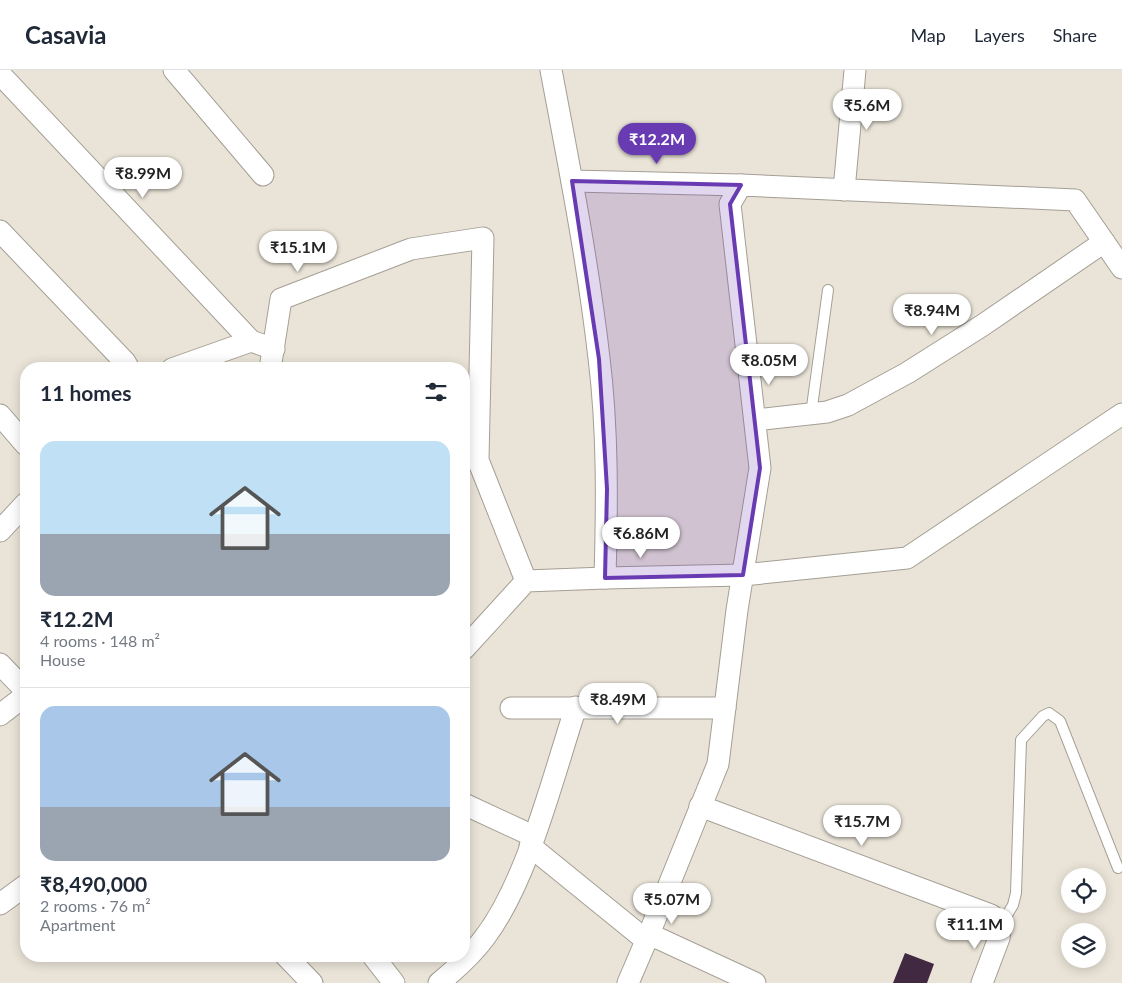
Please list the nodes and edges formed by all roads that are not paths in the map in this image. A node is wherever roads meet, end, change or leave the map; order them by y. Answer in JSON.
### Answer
{"nodes":[{"id":1,"x":174,"y":70,"type":"edge"},
{"id":2,"x":551,"y":70,"type":"edge"},
{"id":3,"x":854,"y":70,"type":"edge"},
{"id":4,"x":0,"y":74,"type":"edge"},
{"id":5,"x":264,"y":175,"type":"dead end"},
{"id":6,"x":572,"y":181,"type":"junction"},
{"id":7,"x":741,"y":185,"type":"junction"},
{"id":8,"x":844,"y":190,"type":"junction"},
{"id":9,"x":0,"y":231,"type":"edge"},
{"id":10,"x":1104,"y":242,"type":"junction"},
{"id":11,"x":1122,"y":268,"type":"edge"},
{"id":12,"x":828,"y":290,"type":"dead end"},
{"id":13,"x":250,"y":341,"type":"junction"},
{"id":14,"x":272,"y":359,"type":"edge"},
{"id":15,"x":125,"y":362,"type":"edge"},
{"id":16,"x":192,"y":362,"type":"edge"},
{"id":17,"x":811,"y":414,"type":"junction"},
{"id":18,"x":1122,"y":414,"type":"edge"},
{"id":19,"x":0,"y":415,"type":"edge"},
{"id":20,"x":755,"y":420,"type":"junction"},
{"id":21,"x":20,"y":438,"type":"edge"},
{"id":22,"x":20,"y":513,"type":"edge"},
{"id":23,"x":0,"y":531,"type":"edge"},
{"id":24,"x":742,"y":575,"type":"junction"},
{"id":25,"x":605,"y":578,"type":"junction"},
{"id":26,"x":526,"y":581,"type":"junction"},
{"id":27,"x":470,"y":643,"type":"edge"},
{"id":28,"x":0,"y":664,"type":"edge"},
{"id":29,"x":20,"y":685,"type":"edge"},
{"id":30,"x":20,"y":700,"type":"edge"},
{"id":31,"x":576,"y":707,"type":"junction"},
{"id":32,"x":511,"y":708,"type":"dead end"},
{"id":33,"x":724,"y":708,"type":"junction"},
{"id":34,"x":0,"y":715,"type":"edge"},
{"id":35,"x":700,"y":806,"type":"junction"},
{"id":36,"x":470,"y":807,"type":"edge"},
{"id":37,"x":532,"y":841,"type":"junction"},
{"id":38,"x":1118,"y":868,"type":"dead end"},
{"id":39,"x":20,"y":888,"type":"edge"},
{"id":40,"x":2,"y":898,"type":"edge"},
{"id":41,"x":1001,"y":925,"type":"junction"},
{"id":42,"x":648,"y":938,"type":"junction"},
{"id":43,"x":470,"y":956,"type":"edge"},
{"id":44,"x":292,"y":962,"type":"edge"},
{"id":45,"x":378,"y":962,"type":"edge"},
{"id":46,"x":463,"y":962,"type":"edge"},
{"id":47,"x":312,"y":983,"type":"edge"},
{"id":48,"x":394,"y":983,"type":"edge"},
{"id":49,"x":439,"y":983,"type":"edge"},
{"id":50,"x":628,"y":983,"type":"edge"},
{"id":51,"x":755,"y":983,"type":"edge"},
{"id":52,"x":982,"y":983,"type":"edge"}],
"edges":[{"from":1,"to":5,"type":"street"},
{"from":2,"to":6,"type":"street"},
{"from":3,"to":8,"type":"street"},
{"from":4,"to":13,"type":"street"},
{"from":6,"to":7,"type":"street"},
{"from":6,"to":25,"type":"street"},
{"from":7,"to":8,"type":"street"},
{"from":7,"to":20,"type":"street"},
{"from":8,"to":10,"type":"street"},
{"from":9,"to":15,"type":"street"},
{"from":10,"to":11,"type":"street"},
{"from":10,"to":17,"type":"street"},
{"from":12,"to":17,"type":"lane"},
{"from":13,"to":14,"type":"street"},
{"from":13,"to":16,"type":"street"},
{"from":14,"to":26,"type":"street"},
{"from":17,"to":20,"type":"street"},
{"from":18,"to":24,"type":"street"},
{"from":19,"to":21,"type":"street"},
{"from":20,"to":24,"type":"street"},
{"from":22,"to":23,"type":"street"},
{"from":24,"to":25,"type":"street"},
{"from":24,"to":33,"type":"street"},
{"from":25,"to":26,"type":"street"},
{"from":26,"to":27,"type":"street"},
{"from":28,"to":29,"type":"street"},
{"from":30,"to":34,"type":"street"},
{"from":31,"to":32,"type":"street"},
{"from":31,"to":33,"type":"street"},
{"from":31,"to":37,"type":"street"},
{"from":33,"to":35,"type":"street"},
{"from":35,"to":41,"type":"street"},
{"from":35,"to":42,"type":"street"},
{"from":36,"to":37,"type":"street"},
{"from":37,"to":42,"type":"street"},
{"from":37,"to":43,"type":"street"},
{"from":38,"to":41,"type":"lane"},
{"from":39,"to":40,"type":"street"},
{"from":41,"to":52,"type":"street"},
{"from":42,"to":50,"type":"street"},
{"from":42,"to":51,"type":"street"},
{"from":44,"to":47,"type":"street"},
{"from":45,"to":48,"type":"street"},
{"from":46,"to":49,"type":"street"}]}
